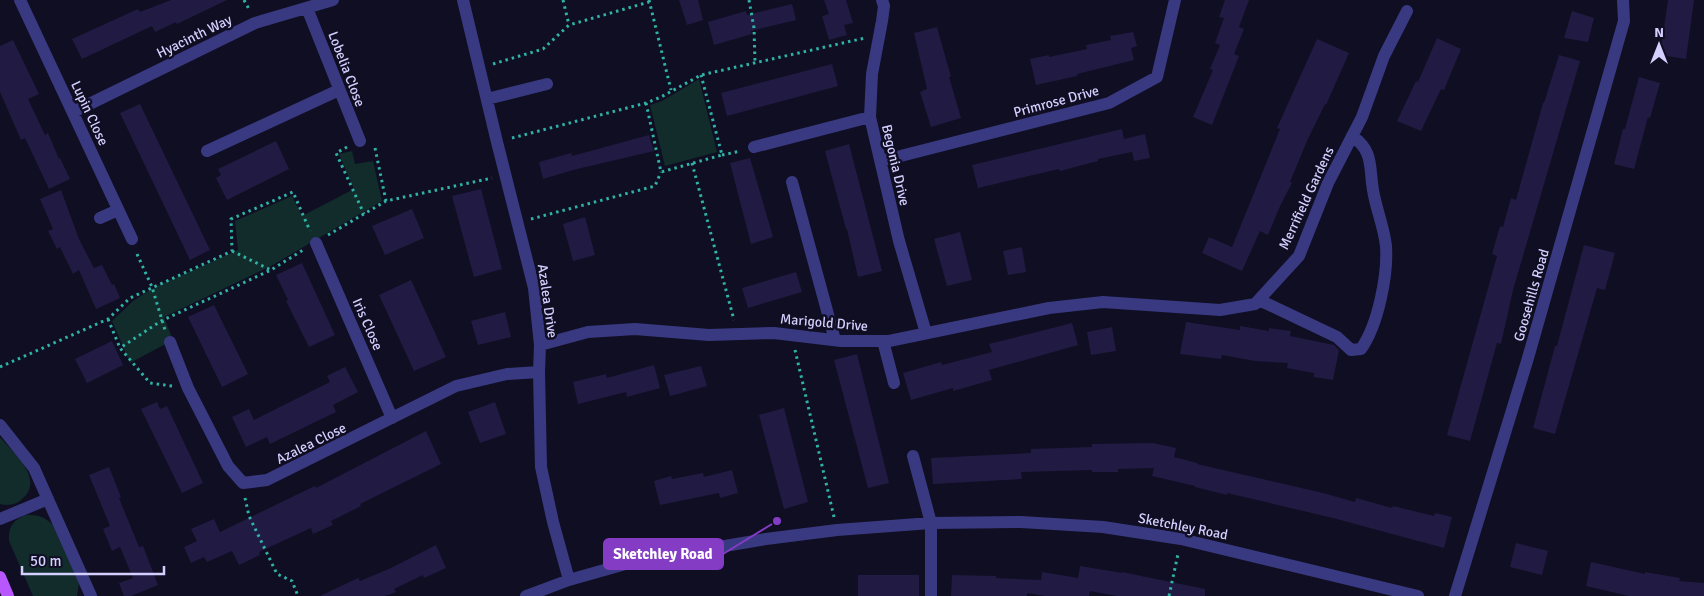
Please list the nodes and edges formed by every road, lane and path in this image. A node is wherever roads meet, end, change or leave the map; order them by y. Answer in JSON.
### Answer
{"nodes":[{"id":1,"x":20,"y":0,"type":"edge"},
{"id":2,"x":333,"y":0,"type":"edge"},
{"id":3,"x":463,"y":0,"type":"edge"},
{"id":4,"x":563,"y":0,"type":"edge"},
{"id":5,"x":749,"y":0,"type":"edge"},
{"id":6,"x":882,"y":0,"type":"edge"},
{"id":7,"x":1175,"y":0,"type":"edge"},
{"id":8,"x":1623,"y":0,"type":"edge"},
{"id":9,"x":649,"y":1,"type":"edge"},
{"id":10,"x":307,"y":8,"type":"junction"},
{"id":11,"x":1407,"y":11,"type":"dead end"},
{"id":12,"x":569,"y":25,"type":"junction"},
{"id":13,"x":881,"y":34,"type":"junction"},
{"id":14,"x":756,"y":62,"type":"junction"},
{"id":15,"x":480,"y":68,"type":"junction"},
{"id":16,"x":701,"y":75,"type":"junction"},
{"id":17,"x":547,"y":84,"type":"dead end"},
{"id":18,"x":339,"y":90,"type":"junction"},
{"id":19,"x":671,"y":90,"type":"junction"},
{"id":20,"x":487,"y":99,"type":"junction"},
{"id":21,"x":646,"y":103,"type":"junction"},
{"id":22,"x":73,"y":112,"type":"junction"},
{"id":23,"x":870,"y":117,"type":"junction"},
{"id":24,"x":1352,"y":136,"type":"junction"},
{"id":25,"x":360,"y":141,"type":"junction"},
{"id":26,"x":497,"y":142,"type":"junction"},
{"id":27,"x":754,"y":147,"type":"dead end"},
{"id":28,"x":207,"y":152,"type":"dead end"},
{"id":29,"x":880,"y":161,"type":"junction"},
{"id":30,"x":692,"y":163,"type":"junction"},
{"id":31,"x":661,"y":172,"type":"junction"},
{"id":32,"x":505,"y":175,"type":"junction"},
{"id":33,"x":792,"y":182,"type":"dead end"},
{"id":34,"x":386,"y":200,"type":"junction"},
{"id":35,"x":118,"y":210,"type":"junction"},
{"id":36,"x":364,"y":214,"type":"junction"},
{"id":37,"x":100,"y":218,"type":"dead end"},
{"id":38,"x":518,"y":223,"type":"junction"},
{"id":39,"x":132,"y":239,"type":"joint"},
{"id":40,"x":316,"y":243,"type":"junction"},
{"id":41,"x":232,"y":252,"type":"junction"},
{"id":42,"x":270,"y":270,"type":"junction"},
{"id":43,"x":152,"y":287,"type":"junction"},
{"id":44,"x":1259,"y":300,"type":"junction"},
{"id":45,"x":108,"y":319,"type":"junction"},
{"id":46,"x":161,"y":321,"type":"junction"},
{"id":47,"x":926,"y":333,"type":"junction"},
{"id":48,"x":737,"y":334,"type":"junction"},
{"id":49,"x":791,"y":335,"type":"junction"},
{"id":50,"x":835,"y":340,"type":"junction"},
{"id":51,"x":883,"y":341,"type":"junction"},
{"id":52,"x":170,"y":342,"type":"joint"},
{"id":53,"x":540,"y":345,"type":"junction"},
{"id":54,"x":120,"y":348,"type":"junction"},
{"id":55,"x":0,"y":367,"type":"edge"},
{"id":56,"x":539,"y":372,"type":"junction"},
{"id":57,"x":894,"y":383,"type":"dead end"},
{"id":58,"x":188,"y":388,"type":"junction"},
{"id":59,"x":392,"y":418,"type":"junction"},
{"id":60,"x":0,"y":425,"type":"edge"},
{"id":61,"x":913,"y":456,"type":"dead end"},
{"id":62,"x":243,"y":483,"type":"junction"},
{"id":63,"x":48,"y":499,"type":"junction"},
{"id":64,"x":0,"y":520,"type":"edge"},
{"id":65,"x":931,"y":523,"type":"junction"},
{"id":66,"x":837,"y":530,"type":"junction"},
{"id":67,"x":1181,"y":539,"type":"junction"},
{"id":68,"x":0,"y":577,"type":"edge"},
{"id":69,"x":569,"y":580,"type":"junction"},
{"id":70,"x":8,"y":596,"type":"edge"},
{"id":71,"x":91,"y":596,"type":"edge"},
{"id":72,"x":298,"y":596,"type":"edge"},
{"id":73,"x":526,"y":596,"type":"edge"},
{"id":74,"x":931,"y":596,"type":"edge"},
{"id":75,"x":1169,"y":596,"type":"edge"},
{"id":76,"x":1418,"y":596,"type":"edge"},
{"id":77,"x":1455,"y":596,"type":"edge"}],
"edges":[{"from":1,"to":22,"type":"street","name":"Lupin Close"},
{"from":2,"to":10,"type":"street","name":"Hyacinth Way"},
{"from":3,"to":15,"type":"street","name":"Azalea Drive"},
{"from":4,"to":12,"type":"path"},
{"from":5,"to":14,"type":"path"},
{"from":6,"to":13,"type":"street","name":"Begonia Drive"},
{"from":7,"to":29,"type":"street","name":"Primrose Drive"},
{"from":8,"to":77,"type":"street","name":"Goosehills Road"},
{"from":9,"to":12,"type":"path"},
{"from":9,"to":19,"type":"path"},
{"from":10,"to":18,"type":"street","name":"Lobelia Close"},
{"from":10,"to":22,"type":"street","name":"Hyacinth Way"},
{"from":11,"to":24,"type":"street","name":"Merrifield Gardens"},
{"from":12,"to":15,"type":"path"},
{"from":13,"to":14,"type":"path"},
{"from":13,"to":23,"type":"street","name":"Begonia Drive"},
{"from":14,"to":16,"type":"path"},
{"from":15,"to":20,"type":"street","name":"Azalea Drive"},
{"from":16,"to":19,"type":"path"},
{"from":16,"to":30,"type":"path"},
{"from":17,"to":20,"type":"street"},
{"from":18,"to":25,"type":"street","name":"Lobelia Close"},
{"from":18,"to":28,"type":"street"},
{"from":19,"to":21,"type":"path"},
{"from":20,"to":26,"type":"street","name":"Azalea Drive"},
{"from":21,"to":26,"type":"path"},
{"from":21,"to":31,"type":"path"},
{"from":22,"to":35,"type":"street","name":"Lupin Close"},
{"from":23,"to":27,"type":"street"},
{"from":23,"to":29,"type":"street","name":"Begonia Drive"},
{"from":24,"to":44,"type":"street","name":"Merrifield Gardens"},
{"from":24,"to":44,"type":"street"},
{"from":25,"to":34,"type":"path"},
{"from":25,"to":36,"type":"path"},
{"from":26,"to":32,"type":"street","name":"Azalea Drive"},
{"from":29,"to":47,"type":"street","name":"Begonia Drive"},
{"from":30,"to":31,"type":"path"},
{"from":30,"to":48,"type":"path"},
{"from":31,"to":38,"type":"path"},
{"from":32,"to":34,"type":"path"},
{"from":32,"to":38,"type":"street","name":"Azalea Drive"},
{"from":33,"to":50,"type":"street"},
{"from":34,"to":36,"type":"path"},
{"from":35,"to":37,"type":"street"},
{"from":35,"to":39,"type":"street","name":"Lupin Close"},
{"from":36,"to":40,"type":"path"},
{"from":38,"to":53,"type":"street","name":"Azalea Drive"},
{"from":39,"to":43,"type":"path"},
{"from":40,"to":41,"type":"path"},
{"from":40,"to":42,"type":"path"},
{"from":40,"to":59,"type":"street","name":"Iris Close"},
{"from":41,"to":42,"type":"path"},
{"from":41,"to":43,"type":"path"},
{"from":42,"to":46,"type":"path"},
{"from":43,"to":45,"type":"path"},
{"from":43,"to":46,"type":"path"},
{"from":44,"to":47,"type":"street","name":"Marigold Drive"},
{"from":45,"to":54,"type":"path"},
{"from":45,"to":55,"type":"path"},
{"from":46,"to":52,"type":"path"},
{"from":46,"to":54,"type":"path"},
{"from":47,"to":51,"type":"street","name":"Marigold Drive"},
{"from":48,"to":49,"type":"street","name":"Marigold Drive"},
{"from":48,"to":53,"type":"street","name":"Marigold Drive"},
{"from":49,"to":50,"type":"street","name":"Marigold Drive"},
{"from":49,"to":66,"type":"path"},
{"from":50,"to":51,"type":"street","name":"Marigold Drive"},
{"from":51,"to":57,"type":"street"},
{"from":52,"to":58,"type":"street"},
{"from":53,"to":56,"type":"street","name":"Azalea Drive"},
{"from":54,"to":58,"type":"path"},
{"from":56,"to":59,"type":"street","name":"Azalea Close"},
{"from":56,"to":69,"type":"street","name":"Azalea Drive"},
{"from":58,"to":62,"type":"street"},
{"from":59,"to":62,"type":"street","name":"Azalea Close"},
{"from":60,"to":63,"type":"street"},
{"from":61,"to":65,"type":"street"},
{"from":62,"to":72,"type":"path"},
{"from":63,"to":64,"type":"street"},
{"from":63,"to":71,"type":"street"},
{"from":65,"to":66,"type":"street","name":"Sketchley Road"},
{"from":65,"to":67,"type":"street","name":"Sketchley Road"},
{"from":65,"to":74,"type":"street"},
{"from":66,"to":69,"type":"street","name":"Sketchley Road"},
{"from":67,"to":75,"type":"path"},
{"from":67,"to":76,"type":"street","name":"Sketchley Road"},
{"from":68,"to":70,"type":"main road"},
{"from":69,"to":73,"type":"street","name":"Sketchley Road"}]}
